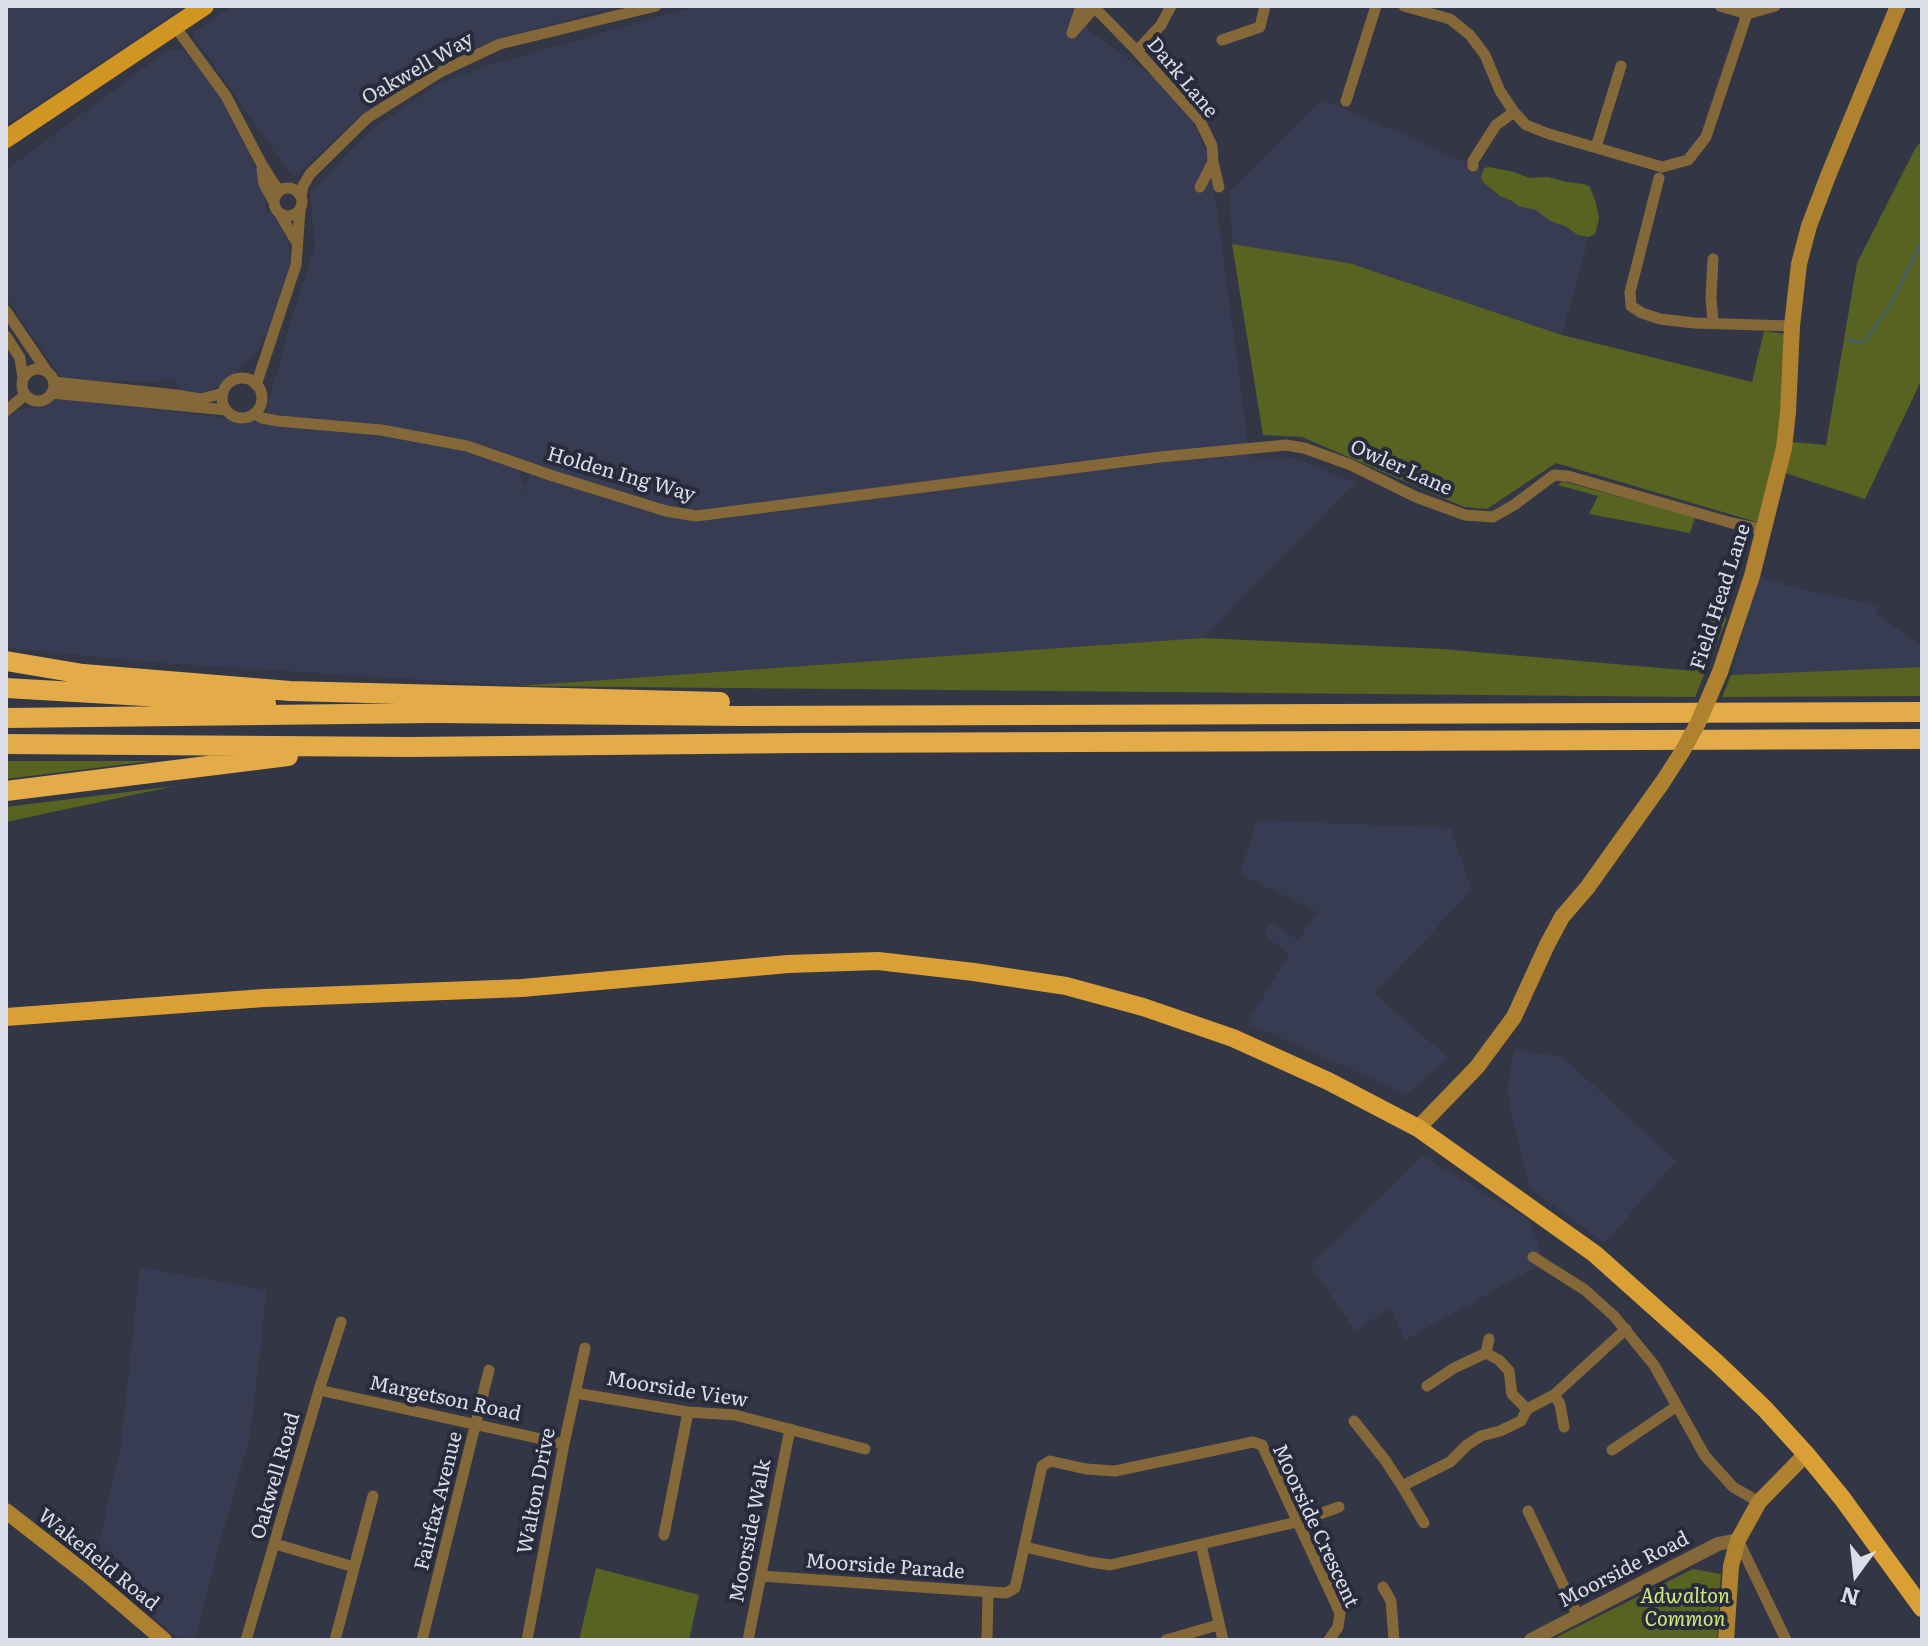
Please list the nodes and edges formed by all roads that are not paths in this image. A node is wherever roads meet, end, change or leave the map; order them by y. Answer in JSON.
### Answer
{"nodes":[{"id":1,"x":205,"y":6,"type":"edge"},
{"id":2,"x":656,"y":6,"type":"edge"},
{"id":3,"x":1081,"y":6,"type":"edge"},
{"id":4,"x":1171,"y":6,"type":"edge"},
{"id":5,"x":1265,"y":6,"type":"edge"},
{"id":6,"x":1376,"y":6,"type":"edge"},
{"id":7,"x":1404,"y":6,"type":"edge"},
{"id":8,"x":1720,"y":6,"type":"edge"},
{"id":9,"x":1775,"y":6,"type":"edge"},
{"id":10,"x":1898,"y":6,"type":"edge"},
{"id":11,"x":1093,"y":7,"type":"edge"},
{"id":12,"x":1436,"y":10,"type":"edge"},
{"id":13,"x":1747,"y":14,"type":"junction"},
{"id":14,"x":174,"y":25,"type":"junction"},
{"id":15,"x":1222,"y":40,"type":"dead end"},
{"id":16,"x":1137,"y":51,"type":"junction"},
{"id":17,"x":1621,"y":66,"type":"dead end"},
{"id":18,"x":1346,"y":101,"type":"dead end"},
{"id":19,"x":1514,"y":112,"type":"junction"},
{"id":20,"x":6,"y":139,"type":"edge"},
{"id":21,"x":1596,"y":147,"type":"junction"},
{"id":22,"x":1213,"y":162,"type":"junction"},
{"id":23,"x":262,"y":165,"type":"junction"},
{"id":24,"x":1473,"y":166,"type":"dead end"},
{"id":25,"x":310,"y":174,"type":"junction"},
{"id":26,"x":1659,"y":178,"type":"dead end"},
{"id":27,"x":1200,"y":187,"type":"dead end"},
{"id":28,"x":1219,"y":187,"type":"dead end"},
{"id":29,"x":284,"y":189,"type":"junction"},
{"id":30,"x":301,"y":197,"type":"junction"},
{"id":31,"x":274,"y":202,"type":"junction"},
{"id":32,"x":300,"y":210,"type":"junction"},
{"id":33,"x":280,"y":214,"type":"junction"},
{"id":34,"x":297,"y":243,"type":"junction"},
{"id":35,"x":1713,"y":259,"type":"dead end"},
{"id":36,"x":6,"y":311,"type":"edge"},
{"id":37,"x":1713,"y":323,"type":"junction"},
{"id":38,"x":1792,"y":326,"type":"junction"},
{"id":39,"x":6,"y":336,"type":"edge"},
{"id":40,"x":267,"y":352,"type":"junction"},
{"id":41,"x":46,"y":370,"type":"junction"},
{"id":42,"x":23,"y":379,"type":"junction"},
{"id":43,"x":244,"y":379,"type":"junction"},
{"id":44,"x":256,"y":385,"type":"junction"},
{"id":45,"x":53,"y":387,"type":"junction"},
{"id":46,"x":139,"y":391,"type":"junction"},
{"id":47,"x":223,"y":393,"type":"junction"},
{"id":48,"x":25,"y":395,"type":"junction"},
{"id":49,"x":159,"y":404,"type":"junction"},
{"id":50,"x":258,"y":408,"type":"junction"},
{"id":51,"x":226,"y":410,"type":"junction"},
{"id":52,"x":6,"y":411,"type":"edge"},
{"id":53,"x":1053,"y":472,"type":"joint"},
{"id":54,"x":1765,"y":530,"type":"junction"},
{"id":55,"x":6,"y":661,"type":"edge"},
{"id":56,"x":6,"y":688,"type":"edge"},
{"id":57,"x":1922,"y":712,"type":"edge"},
{"id":58,"x":435,"y":713,"type":"junction"},
{"id":59,"x":941,"y":715,"type":"junction"},
{"id":60,"x":6,"y":718,"type":"edge"},
{"id":61,"x":1922,"y":739,"type":"edge"},
{"id":62,"x":6,"y":744,"type":"edge"},
{"id":63,"x":364,"y":746,"type":"junction"},
{"id":64,"x":6,"y":791,"type":"edge"},
{"id":65,"x":6,"y":1017,"type":"edge"},
{"id":66,"x":1418,"y":1128,"type":"junction"},
{"id":67,"x":1533,"y":1257,"type":"dead end"},
{"id":68,"x":341,"y":1322,"type":"dead end"},
{"id":69,"x":1626,"y":1329,"type":"junction"},
{"id":70,"x":1489,"y":1339,"type":"dead end"},
{"id":71,"x":585,"y":1348,"type":"dead end"},
{"id":72,"x":1486,"y":1353,"type":"junction"},
{"id":73,"x":489,"y":1370,"type":"dead end"},
{"id":74,"x":1427,"y":1386,"type":"dead end"},
{"id":75,"x":319,"y":1390,"type":"junction"},
{"id":76,"x":576,"y":1393,"type":"junction"},
{"id":77,"x":1554,"y":1395,"type":"junction"},
{"id":78,"x":1677,"y":1406,"type":"junction"},
{"id":79,"x":1527,"y":1409,"type":"junction"},
{"id":80,"x":688,"y":1412,"type":"junction"},
{"id":81,"x":1354,"y":1421,"type":"dead end"},
{"id":82,"x":476,"y":1425,"type":"junction"},
{"id":83,"x":1564,"y":1427,"type":"dead end"},
{"id":84,"x":790,"y":1429,"type":"junction"},
{"id":85,"x":564,"y":1444,"type":"junction"},
{"id":86,"x":865,"y":1449,"type":"dead end"},
{"id":87,"x":1612,"y":1450,"type":"dead end"},
{"id":88,"x":1806,"y":1454,"type":"junction"},
{"id":89,"x":1402,"y":1486,"type":"junction"},
{"id":90,"x":373,"y":1496,"type":"dead end"},
{"id":91,"x":1759,"y":1502,"type":"junction"},
{"id":92,"x":1339,"y":1507,"type":"dead end"},
{"id":93,"x":6,"y":1511,"type":"edge"},
{"id":94,"x":1528,"y":1511,"type":"dead end"},
{"id":95,"x":1297,"y":1522,"type":"junction"},
{"id":96,"x":1424,"y":1523,"type":"dead end"},
{"id":97,"x":664,"y":1535,"type":"dead end"},
{"id":98,"x":1738,"y":1540,"type":"junction"},
{"id":99,"x":275,"y":1544,"type":"junction"},
{"id":100,"x":1201,"y":1545,"type":"junction"},
{"id":101,"x":1025,"y":1547,"type":"junction"},
{"id":102,"x":354,"y":1567,"type":"junction"},
{"id":103,"x":761,"y":1576,"type":"junction"},
{"id":104,"x":1383,"y":1587,"type":"dead end"},
{"id":105,"x":988,"y":1592,"type":"junction"},
{"id":106,"x":1006,"y":1593,"type":"joint"},
{"id":107,"x":1922,"y":1608,"type":"edge"},
{"id":108,"x":1578,"y":1616,"type":"junction"},
{"id":109,"x":1218,"y":1625,"type":"junction"},
{"id":110,"x":164,"y":1640,"type":"edge"},
{"id":111,"x":246,"y":1640,"type":"edge"},
{"id":112,"x":335,"y":1640,"type":"edge"},
{"id":113,"x":422,"y":1640,"type":"edge"},
{"id":114,"x":527,"y":1640,"type":"edge"},
{"id":115,"x":748,"y":1640,"type":"edge"},
{"id":116,"x":987,"y":1640,"type":"edge"},
{"id":117,"x":1166,"y":1640,"type":"edge"},
{"id":118,"x":1223,"y":1640,"type":"edge"},
{"id":119,"x":1329,"y":1640,"type":"edge"},
{"id":120,"x":1394,"y":1640,"type":"edge"},
{"id":121,"x":1531,"y":1640,"type":"edge"},
{"id":122,"x":1726,"y":1640,"type":"edge"},
{"id":123,"x":1786,"y":1640,"type":"edge"}],
"edges":[{"from":1,"to":14,"type":"main road"},
{"from":2,"to":25,"type":"street","name":"Oakwell Way"},
{"from":3,"to":11,"type":"street"},
{"from":4,"to":16,"type":"street"},
{"from":5,"to":15,"type":"street"},
{"from":6,"to":18,"type":"street"},
{"from":7,"to":12,"type":"street"},
{"from":8,"to":13,"type":"street"},
{"from":9,"to":13,"type":"street"},
{"from":10,"to":38,"type":"main road","name":"Field Head Lane"},
{"from":11,"to":16,"type":"street","name":"Dark Lane"},
{"from":12,"to":19,"type":"street"},
{"from":13,"to":21,"type":"street"},
{"from":14,"to":20,"type":"main road"},
{"from":14,"to":23,"type":"street"},
{"from":16,"to":22,"type":"street","name":"Dark Lane"},
{"from":17,"to":21,"type":"street"},
{"from":19,"to":21,"type":"street"},
{"from":19,"to":24,"type":"street"},
{"from":22,"to":27,"type":"street"},
{"from":22,"to":28,"type":"street","name":"Dark Lane"},
{"from":23,"to":29,"type":"street"},
{"from":23,"to":31,"type":"street"},
{"from":25,"to":29,"type":"street","name":"Oakwell Way"},
{"from":25,"to":30,"type":"street","name":"Oakwell Way"},
{"from":26,"to":37,"type":"street"},
{"from":29,"to":30,"type":"street"},
{"from":29,"to":31,"type":"street"},
{"from":30,"to":32,"type":"street"},
{"from":31,"to":33,"type":"street"},
{"from":32,"to":33,"type":"street"},
{"from":32,"to":34,"type":"street"},
{"from":33,"to":34,"type":"street"},
{"from":34,"to":40,"type":"street"},
{"from":35,"to":37,"type":"street"},
{"from":36,"to":41,"type":"street"},
{"from":37,"to":38,"type":"street"},
{"from":38,"to":54,"type":"main road","name":"Field Head Lane"},
{"from":39,"to":42,"type":"street"},
{"from":40,"to":43,"type":"street"},
{"from":40,"to":44,"type":"street"},
{"from":41,"to":42,"type":"street"},
{"from":41,"to":45,"type":"street"},
{"from":42,"to":48,"type":"street"},
{"from":43,"to":44,"type":"street"},
{"from":43,"to":47,"type":"street"},
{"from":44,"to":50,"type":"street","name":"Holden Ing Way"},
{"from":45,"to":46,"type":"street"},
{"from":45,"to":48,"type":"street"},
{"from":45,"to":49,"type":"street"},
{"from":46,"to":47,"type":"street"},
{"from":46,"to":49,"type":"street"},
{"from":47,"to":51,"type":"street"},
{"from":48,"to":52,"type":"street"},
{"from":49,"to":51,"type":"street"},
{"from":50,"to":51,"type":"street"},
{"from":50,"to":53,"type":"street","name":"Holden Ing Way"},
{"from":53,"to":54,"type":"street","name":"Owler Lane"},
{"from":54,"to":66,"type":"main road","name":"Field Head Lane","bridge":true},
{"from":55,"to":59,"type":"highway"},
{"from":56,"to":58,"type":"highway"},
{"from":57,"to":59,"type":"highway"},
{"from":58,"to":59,"type":"highway"},
{"from":58,"to":60,"type":"highway"},
{"from":61,"to":63,"type":"highway"},
{"from":62,"to":63,"type":"highway"},
{"from":63,"to":64,"type":"highway"},
{"from":65,"to":66,"type":"highway"},
{"from":66,"to":88,"type":"highway"},
{"from":67,"to":69,"type":"street"},
{"from":68,"to":75,"type":"street","name":"Oakwell Road"},
{"from":69,"to":77,"type":"street"},
{"from":69,"to":78,"type":"street"},
{"from":70,"to":72,"type":"street"},
{"from":71,"to":76,"type":"street","name":"Walton Drive"},
{"from":72,"to":74,"type":"street"},
{"from":72,"to":79,"type":"street"},
{"from":73,"to":82,"type":"street","name":"Fairfax Avenue"},
{"from":75,"to":82,"type":"street","name":"Margetson Road"},
{"from":75,"to":99,"type":"street","name":"Oakwell Road"},
{"from":76,"to":80,"type":"street","name":"Moorside View"},
{"from":76,"to":85,"type":"street","name":"Walton Drive"},
{"from":77,"to":79,"type":"street"},
{"from":77,"to":83,"type":"street"},
{"from":78,"to":87,"type":"street"},
{"from":78,"to":91,"type":"street"},
{"from":79,"to":89,"type":"street"},
{"from":80,"to":84,"type":"street","name":"Moorside View"},
{"from":80,"to":97,"type":"street"},
{"from":81,"to":89,"type":"street"},
{"from":82,"to":85,"type":"street","name":"Margetson Road"},
{"from":82,"to":113,"type":"street","name":"Fairfax Avenue"},
{"from":84,"to":86,"type":"street","name":"Moorside View"},
{"from":84,"to":103,"type":"street","name":"Moorside Walk"},
{"from":85,"to":114,"type":"street","name":"Walton Drive"},
{"from":88,"to":91,"type":"main road"},
{"from":88,"to":107,"type":"highway"},
{"from":89,"to":96,"type":"street"},
{"from":90,"to":102,"type":"street"},
{"from":91,"to":98,"type":"main road"},
{"from":92,"to":95,"type":"street"},
{"from":93,"to":110,"type":"main road","name":"Wakefield Road"},
{"from":94,"to":108,"type":"street"},
{"from":95,"to":100,"type":"street"},
{"from":95,"to":101,"type":"street","name":"Moorside Crescent"},
{"from":95,"to":119,"type":"street","name":"Moorside Crescent"},
{"from":98,"to":108,"type":"street","name":"Moorside Road"},
{"from":98,"to":122,"type":"main road"},
{"from":98,"to":123,"type":"street"},
{"from":99,"to":102,"type":"street"},
{"from":99,"to":111,"type":"street","name":"Oakwell Road"},
{"from":100,"to":101,"type":"street"},
{"from":100,"to":109,"type":"street"},
{"from":101,"to":106,"type":"street","name":"Moorside Crescent"},
{"from":102,"to":112,"type":"street"},
{"from":103,"to":105,"type":"street","name":"Moorside Parade"},
{"from":103,"to":115,"type":"street","name":"Moorside Walk"},
{"from":104,"to":120,"type":"street"},
{"from":105,"to":106,"type":"street","name":"Moorside Parade"},
{"from":105,"to":116,"type":"street"},
{"from":108,"to":121,"type":"street","name":"Moorside Road"},
{"from":109,"to":117,"type":"street"},
{"from":109,"to":118,"type":"street"}]}
